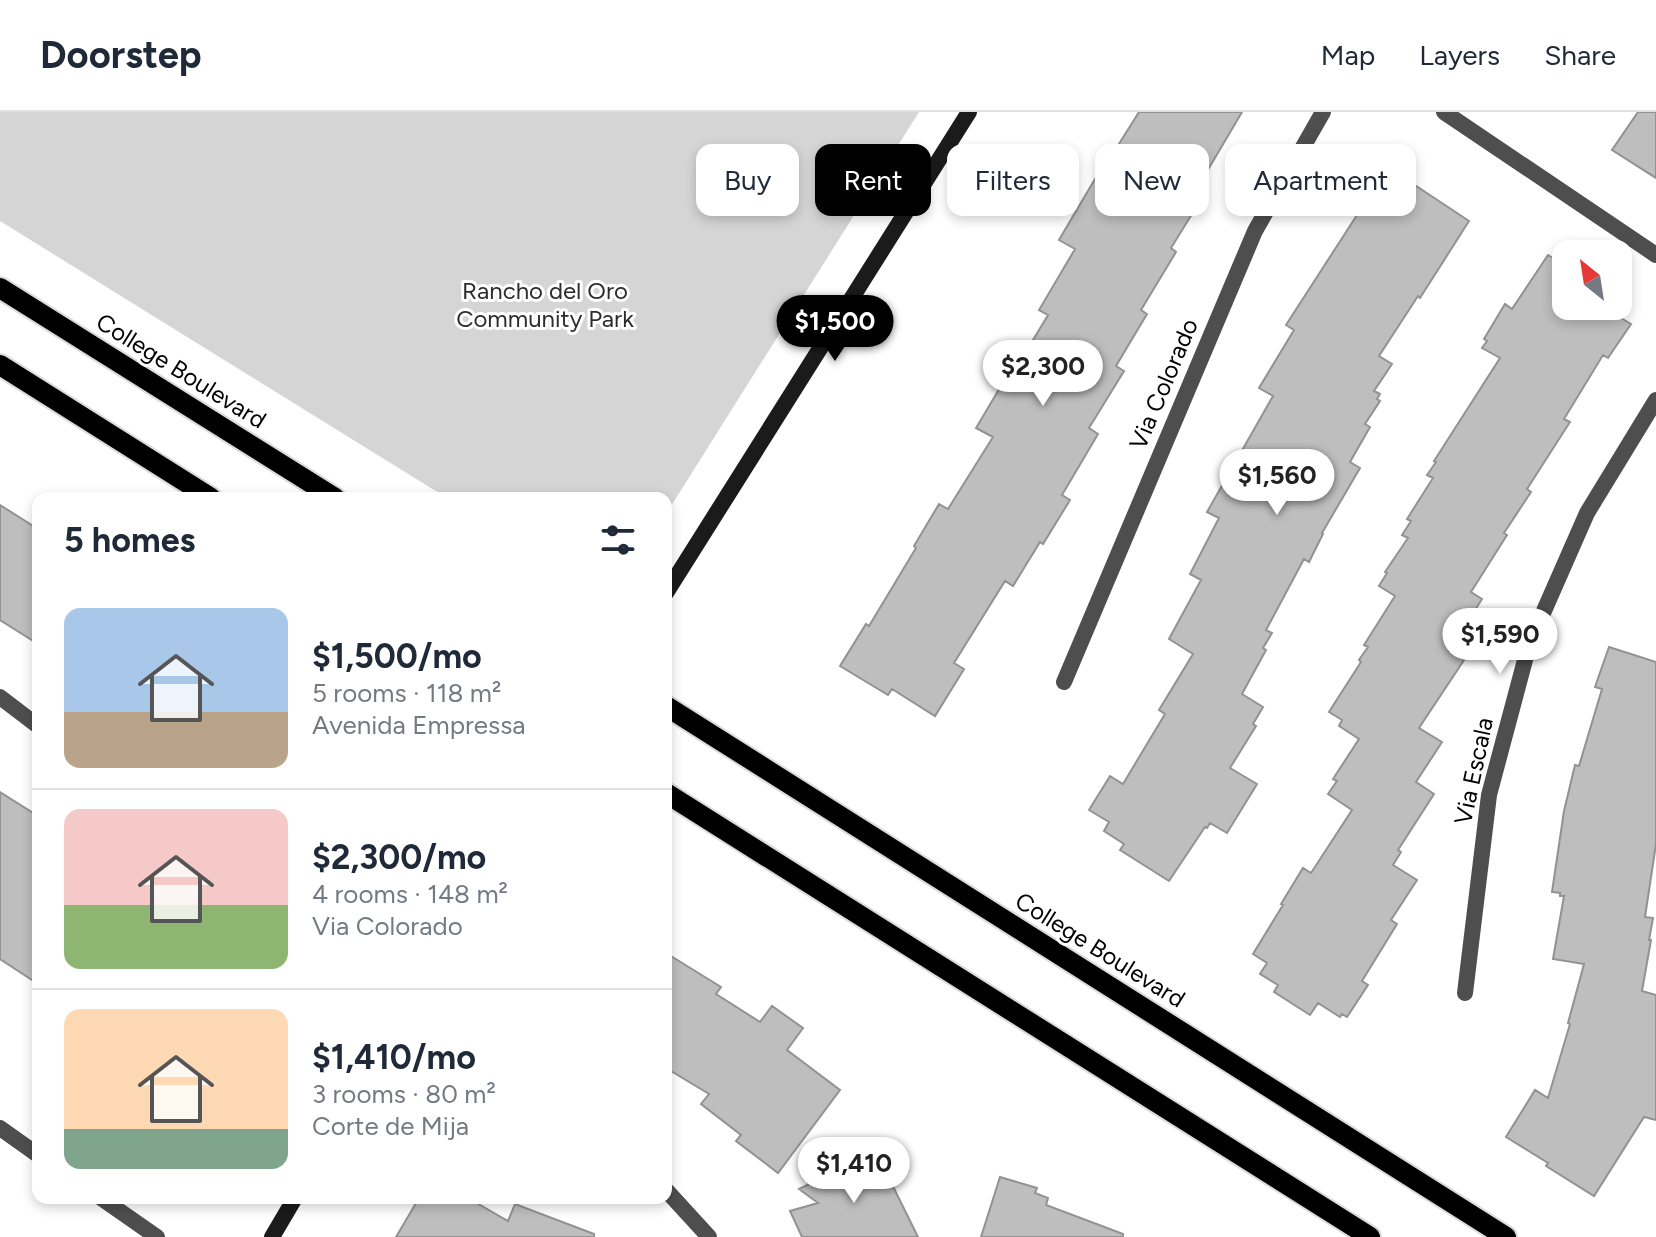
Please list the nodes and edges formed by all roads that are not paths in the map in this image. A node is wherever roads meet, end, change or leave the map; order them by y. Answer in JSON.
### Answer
{"nodes":[{"id":1,"x":969,"y":112,"type":"edge"},
{"id":2,"x":1323,"y":112,"type":"edge"},
{"id":3,"x":1444,"y":112,"type":"edge"},
{"id":4,"x":1656,"y":255,"type":"edge"},
{"id":5,"x":0,"y":288,"type":"edge"},
{"id":6,"x":0,"y":365,"type":"edge"},
{"id":7,"x":1656,"y":400,"type":"edge"},
{"id":8,"x":201,"y":492,"type":"edge"},
{"id":9,"x":325,"y":492,"type":"edge"},
{"id":10,"x":672,"y":583,"type":"edge"},
{"id":11,"x":1064,"y":682,"type":"dead end"},
{"id":12,"x":0,"y":697,"type":"edge"},
{"id":13,"x":672,"y":710,"type":"edge"},
{"id":14,"x":32,"y":721,"type":"edge"},
{"id":15,"x":672,"y":797,"type":"edge"},
{"id":16,"x":1465,"y":993,"type":"dead end"},
{"id":17,"x":0,"y":1128,"type":"edge"},
{"id":18,"x":32,"y":1151,"type":"edge"},
{"id":19,"x":672,"y":1197,"type":"edge"},
{"id":20,"x":110,"y":1204,"type":"edge"},
{"id":21,"x":291,"y":1204,"type":"edge"},
{"id":22,"x":157,"y":1237,"type":"edge"},
{"id":23,"x":272,"y":1237,"type":"edge"},
{"id":24,"x":709,"y":1237,"type":"edge"},
{"id":25,"x":1370,"y":1237,"type":"edge"},
{"id":26,"x":1506,"y":1237,"type":"edge"}],
"edges":[{"from":1,"to":10,"type":"street"},
{"from":2,"to":11,"type":"street","name":"Via Colorado"},
{"from":3,"to":4,"type":"street"},
{"from":5,"to":9,"type":"main road","name":"College Boulevard"},
{"from":6,"to":8,"type":"main road"},
{"from":7,"to":16,"type":"street","name":"Via Escala"},
{"from":12,"to":14,"type":"street"},
{"from":13,"to":26,"type":"main road","name":"College Boulevard"},
{"from":15,"to":25,"type":"main road"},
{"from":17,"to":18,"type":"street"},
{"from":19,"to":24,"type":"street"},
{"from":20,"to":22,"type":"street"},
{"from":21,"to":23,"type":"street"}]}
